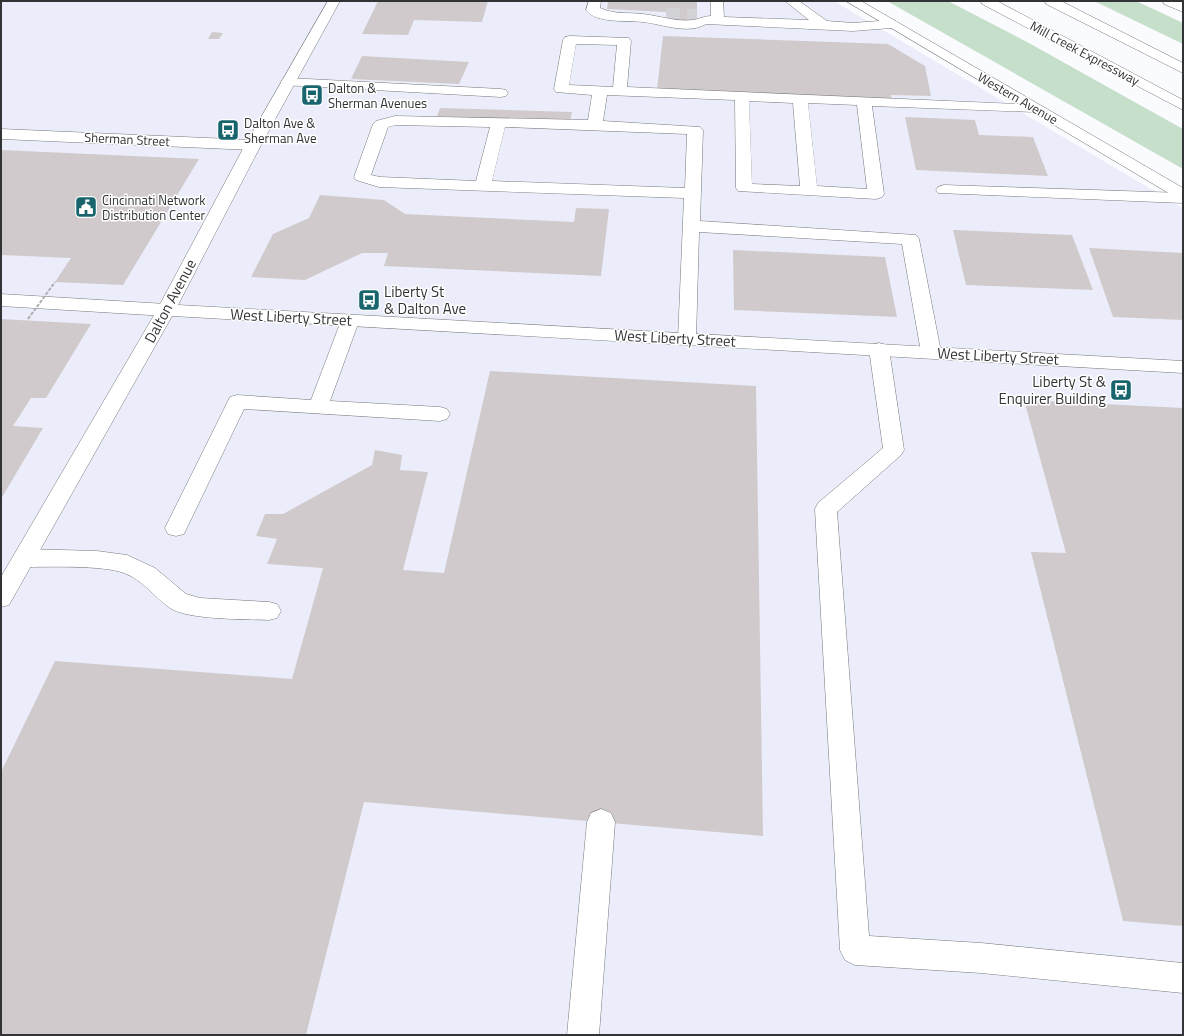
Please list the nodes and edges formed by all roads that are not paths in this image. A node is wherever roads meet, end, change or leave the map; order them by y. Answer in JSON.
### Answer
{"nodes":[{"id":1,"x":334,"y":1,"type":"edge"},
{"id":2,"x":595,"y":1,"type":"edge"},
{"id":3,"x":717,"y":1,"type":"edge"},
{"id":4,"x":791,"y":1,"type":"edge"},
{"id":5,"x":852,"y":1,"type":"edge"},
{"id":6,"x":986,"y":1,"type":"edge"},
{"id":7,"x":1051,"y":1,"type":"edge"},
{"id":8,"x":1169,"y":1,"type":"edge"},
{"id":9,"x":1183,"y":8,"type":"edge"},
{"id":10,"x":666,"y":15,"type":"tunnel mouth"},
{"id":11,"x":644,"y":18,"type":"junction"},
{"id":12,"x":718,"y":20,"type":"junction"},
{"id":13,"x":890,"y":24,"type":"junction"},
{"id":14,"x":824,"y":25,"type":"junction"},
{"id":15,"x":1183,"y":69,"type":"edge"},
{"id":16,"x":288,"y":82,"type":"junction"},
{"id":17,"x":600,"y":90,"type":"junction"},
{"id":18,"x":620,"y":91,"type":"junction"},
{"id":19,"x":501,"y":93,"type":"dead end"},
{"id":20,"x":742,"y":96,"type":"junction"},
{"id":21,"x":800,"y":99,"type":"junction"},
{"id":22,"x":864,"y":101,"type":"junction"},
{"id":23,"x":1183,"y":106,"type":"edge"},
{"id":24,"x":1034,"y":108,"type":"junction"},
{"id":25,"x":499,"y":122,"type":"junction"},
{"id":26,"x":595,"y":125,"type":"junction"},
{"id":27,"x":1,"y":134,"type":"edge"},
{"id":28,"x":253,"y":145,"type":"junction"},
{"id":29,"x":483,"y":186,"type":"junction"},
{"id":30,"x":944,"y":190,"type":"dead end"},
{"id":31,"x":809,"y":191,"type":"junction"},
{"id":32,"x":692,"y":193,"type":"junction"},
{"id":33,"x":1183,"y":197,"type":"edge"},
{"id":34,"x":691,"y":226,"type":"junction"},
{"id":35,"x":1,"y":300,"type":"edge"},
{"id":36,"x":166,"y":310,"type":"junction"},
{"id":37,"x":350,"y":321,"type":"junction"},
{"id":38,"x":687,"y":339,"type":"junction"},
{"id":39,"x":879,"y":349,"type":"junction"},
{"id":40,"x":931,"y":352,"type":"junction"},
{"id":41,"x":1183,"y":367,"type":"edge"},
{"id":42,"x":318,"y":407,"type":"junction"},
{"id":43,"x":440,"y":414,"type":"dead end"},
{"id":44,"x":176,"y":528,"type":"dead end"},
{"id":45,"x":24,"y":558,"type":"junction"},
{"id":46,"x":1,"y":598,"type":"edge"},
{"id":47,"x":269,"y":611,"type":"dead end"},
{"id":48,"x":601,"y":822,"type":"dead end"},
{"id":49,"x":1183,"y":978,"type":"edge"},
{"id":50,"x":583,"y":1035,"type":"edge"}],
"edges":[{"from":1,"to":16,"type":"main road","name":"Dalton Avenue"},
{"from":2,"to":11,"type":"main road"},
{"from":3,"to":12,"type":"main road"},
{"from":4,"to":14,"type":"main road"},
{"from":5,"to":13,"type":"main road","name":"Western Avenue"},
{"from":6,"to":23,"type":"main road","name":"Mill Creek Expressway"},
{"from":7,"to":15,"type":"main road","name":"Mill Creek Expressway"},
{"from":8,"to":9,"type":"main road"},
{"from":10,"to":11,"type":"main road"},
{"from":11,"to":12,"type":"main road"},
{"from":12,"to":14,"type":"main road"},
{"from":13,"to":14,"type":"main road"},
{"from":13,"to":24,"type":"main road","name":"Western Avenue"},
{"from":16,"to":19,"type":"main road"},
{"from":16,"to":28,"type":"main road","name":"Dalton Avenue"},
{"from":17,"to":18,"type":"main road"},
{"from":17,"to":18,"type":"main road"},
{"from":17,"to":26,"type":"main road"},
{"from":18,"to":20,"type":"main road"},
{"from":20,"to":21,"type":"main road"},
{"from":20,"to":31,"type":"main road"},
{"from":21,"to":22,"type":"main road"},
{"from":21,"to":31,"type":"main road"},
{"from":22,"to":24,"type":"main road"},
{"from":22,"to":31,"type":"main road"},
{"from":24,"to":33,"type":"main road","name":"Western Avenue"},
{"from":25,"to":26,"type":"main road"},
{"from":25,"to":29,"type":"main road"},
{"from":25,"to":29,"type":"main road"},
{"from":26,"to":32,"type":"main road"},
{"from":27,"to":28,"type":"main road","name":"Sherman Street"},
{"from":28,"to":36,"type":"main road","name":"Dalton Avenue"},
{"from":29,"to":32,"type":"main road"},
{"from":30,"to":33,"type":"main road"},
{"from":32,"to":34,"type":"main road"},
{"from":34,"to":38,"type":"main road"},
{"from":34,"to":40,"type":"main road"},
{"from":35,"to":36,"type":"main road","name":"West Liberty Street"},
{"from":36,"to":37,"type":"main road","name":"West Liberty Street"},
{"from":36,"to":45,"type":"main road","name":"Dalton Avenue"},
{"from":37,"to":38,"type":"main road","name":"West Liberty Street"},
{"from":37,"to":42,"type":"main road"},
{"from":38,"to":39,"type":"main road","name":"West Liberty Street"},
{"from":39,"to":40,"type":"main road","name":"West Liberty Street"},
{"from":39,"to":49,"type":"main road"},
{"from":40,"to":41,"type":"main road","name":"West Liberty Street"},
{"from":42,"to":43,"type":"main road"},
{"from":42,"to":44,"type":"main road"},
{"from":45,"to":46,"type":"main road","name":"Dalton Avenue"},
{"from":45,"to":47,"type":"main road"},
{"from":48,"to":50,"type":"main road"}]}
